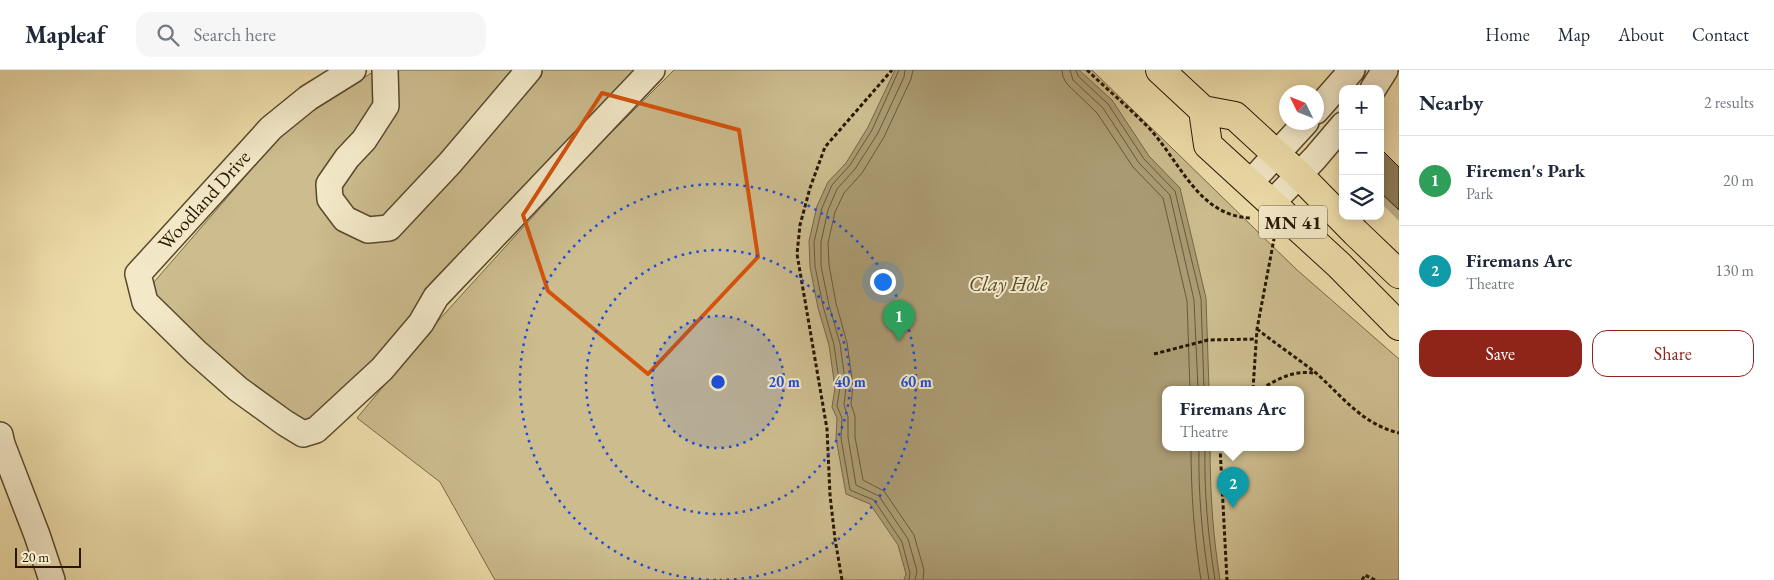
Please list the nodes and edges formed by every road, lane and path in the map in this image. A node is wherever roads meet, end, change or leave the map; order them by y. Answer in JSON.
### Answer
{"nodes":[{"id":1,"x":353,"y":70,"type":"edge"},
{"id":2,"x":385,"y":70,"type":"edge"},
{"id":3,"x":529,"y":70,"type":"edge"},
{"id":4,"x":652,"y":70,"type":"edge"},
{"id":5,"x":892,"y":70,"type":"edge"},
{"id":6,"x":1087,"y":70,"type":"edge"},
{"id":7,"x":1160,"y":70,"type":"edge"},
{"id":8,"x":1352,"y":70,"type":"edge"},
{"id":9,"x":1385,"y":70,"type":"edge"},
{"id":10,"x":1376,"y":85,"type":"edge"},
{"id":11,"x":1324,"y":102,"type":"edge"},
{"id":12,"x":1203,"y":110,"type":"junction"},
{"id":13,"x":1339,"y":129,"type":"edge"},
{"id":14,"x":1299,"y":130,"type":"edge"},
{"id":15,"x":1276,"y":155,"type":"junction"},
{"id":16,"x":1298,"y":175,"type":"junction"},
{"id":17,"x":1250,"y":183,"type":"junction"},
{"id":18,"x":1266,"y":211,"type":"junction"},
{"id":19,"x":1276,"y":233,"type":"dead end"},
{"id":20,"x":1399,"y":274,"type":"edge"},
{"id":21,"x":1399,"y":326,"type":"edge"},
{"id":22,"x":1257,"y":329,"type":"junction"},
{"id":23,"x":1256,"y":339,"type":"junction"},
{"id":24,"x":1154,"y":354,"type":"dead end"},
{"id":25,"x":1316,"y":374,"type":"junction"},
{"id":26,"x":1253,"y":386,"type":"edge"},
{"id":27,"x":1267,"y":386,"type":"edge"},
{"id":28,"x":1399,"y":432,"type":"edge"},
{"id":29,"x":0,"y":435,"type":"edge"},
{"id":30,"x":1220,"y":451,"type":"edge"},
{"id":31,"x":52,"y":580,"type":"edge"},
{"id":32,"x":842,"y":580,"type":"edge"},
{"id":33,"x":1227,"y":580,"type":"edge"},
{"id":34,"x":1362,"y":580,"type":"edge"},
{"id":35,"x":1375,"y":580,"type":"edge"}],
"edges":[{"from":1,"to":4,"type":"street","name":"Woodland Drive"},
{"from":2,"to":3,"type":"street"},
{"from":5,"to":32,"type":"path"},
{"from":6,"to":18,"type":"path"},
{"from":7,"to":12,"type":"main road"},
{"from":8,"to":11,"type":"street"},
{"from":9,"to":10,"type":"street"},
{"from":12,"to":15,"type":"main road","number":"MN 41"},
{"from":12,"to":17,"type":"main road","number":"MN 41"},
{"from":13,"to":16,"type":"street"},
{"from":14,"to":15,"type":"street"},
{"from":15,"to":16,"type":"main road","number":"MN 41"},
{"from":15,"to":17,"type":"street"},
{"from":16,"to":18,"type":"street"},
{"from":16,"to":20,"type":"main road","number":"MN 41"},
{"from":17,"to":18,"type":"main road","number":"MN 41"},
{"from":18,"to":21,"type":"main road","number":"MN 41"},
{"from":19,"to":22,"type":"path"},
{"from":22,"to":23,"type":"path"},
{"from":22,"to":25,"type":"path"},
{"from":23,"to":24,"type":"path"},
{"from":23,"to":26,"type":"path"},
{"from":25,"to":27,"type":"path"},
{"from":25,"to":28,"type":"path"},
{"from":29,"to":31,"type":"street"},
{"from":30,"to":33,"type":"path"},
{"from":34,"to":35,"type":"path"}]}
